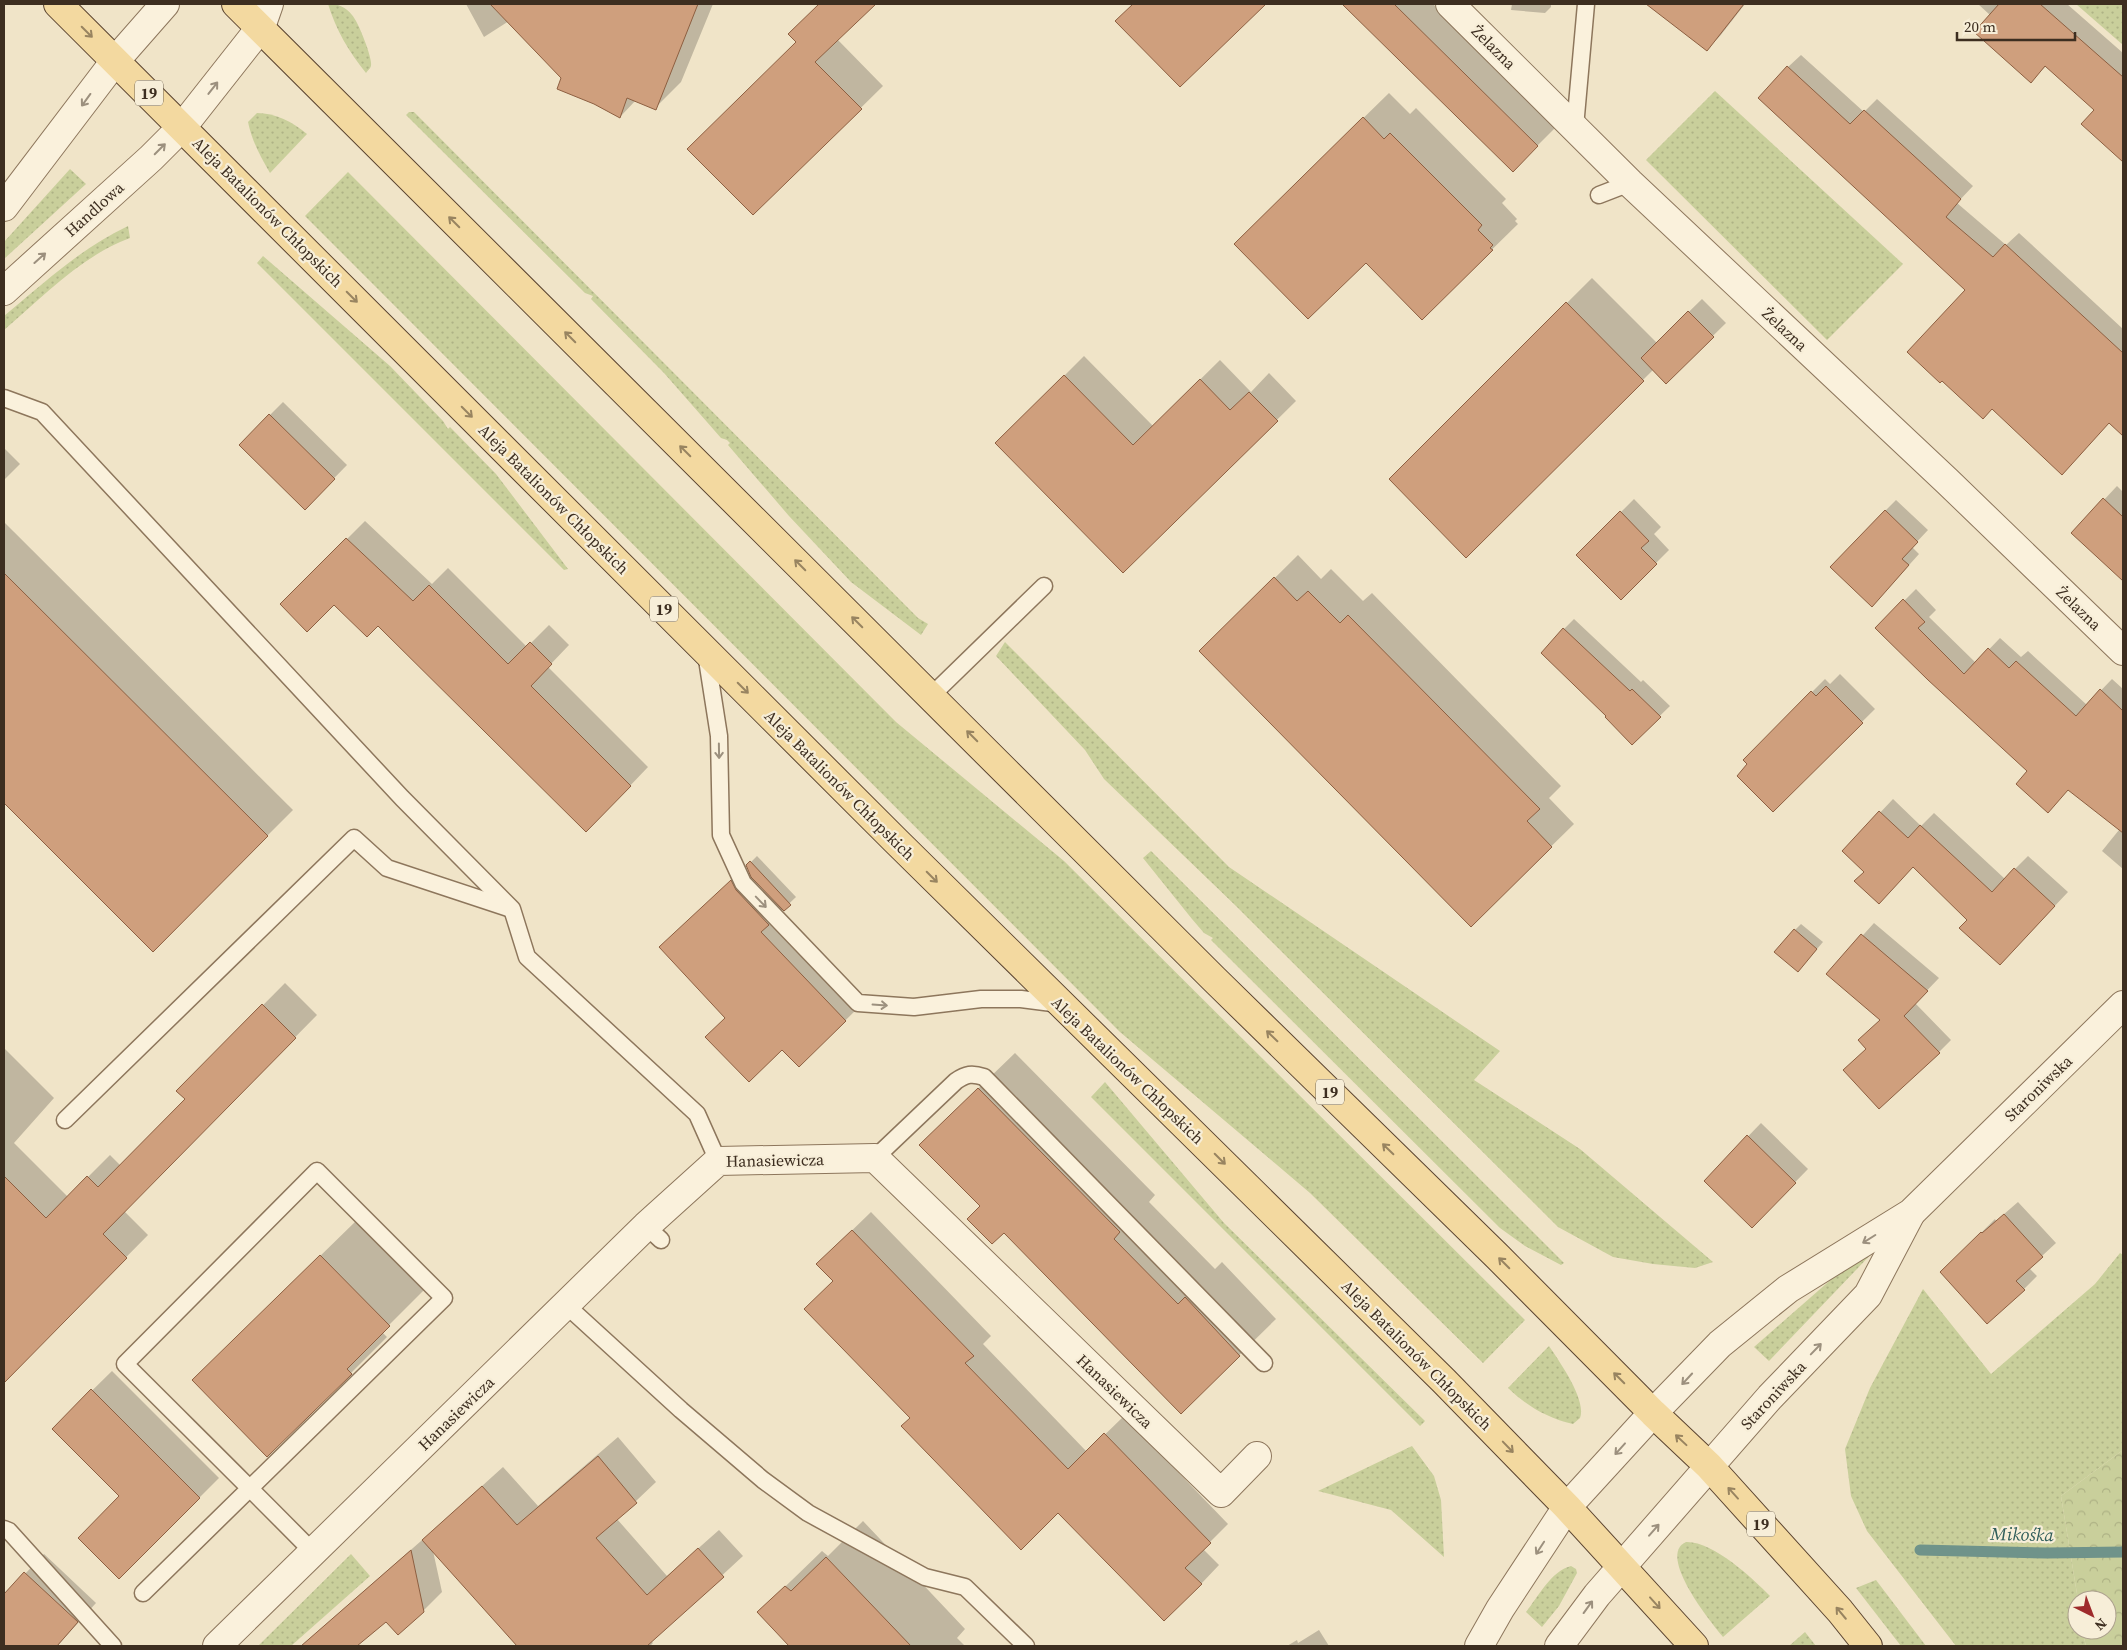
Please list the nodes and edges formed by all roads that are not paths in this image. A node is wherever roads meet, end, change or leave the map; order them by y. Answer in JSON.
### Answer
{"nodes":[{"id":1,"x":58,"y":4,"type":"edge"},
{"id":2,"x":165,"y":4,"type":"edge"},
{"id":3,"x":236,"y":4,"type":"edge"},
{"id":4,"x":1450,"y":4,"type":"edge"},
{"id":5,"x":1586,"y":4,"type":"edge"},
{"id":6,"x":265,"y":16,"type":"edge"},
{"id":7,"x":115,"y":60,"type":"junction"},
{"id":8,"x":183,"y":126,"type":"junction"},
{"id":9,"x":1575,"y":127,"type":"junction"},
{"id":10,"x":1630,"y":183,"type":"junction"},
{"id":11,"x":1599,"y":195,"type":"dead end"},
{"id":12,"x":4,"y":207,"type":"edge"},
{"id":13,"x":4,"y":291,"type":"edge"},
{"id":14,"x":4,"y":398,"type":"edge"},
{"id":15,"x":1044,"y":586,"type":"dead end"},
{"id":16,"x":706,"y":651,"type":"junction"},
{"id":17,"x":2123,"y":651,"type":"edge"},
{"id":18,"x":931,"y":696,"type":"junction"},
{"id":19,"x":512,"y":909,"type":"junction"},
{"id":20,"x":1060,"y":1004,"type":"junction"},
{"id":21,"x":2123,"y":1005,"type":"edge"},
{"id":22,"x":65,"y":1120,"type":"dead end"},
{"id":23,"x":875,"y":1158,"type":"junction"},
{"id":24,"x":718,"y":1161,"type":"junction"},
{"id":25,"x":1911,"y":1214,"type":"junction"},
{"id":26,"x":566,"y":1305,"type":"junction"},
{"id":27,"x":1264,"y":1363,"type":"dead end"},
{"id":28,"x":1653,"y":1413,"type":"junction"},
{"id":29,"x":1257,"y":1456,"type":"dead end"},
{"id":30,"x":1709,"y":1466,"type":"junction"},
{"id":31,"x":250,"y":1488,"type":"junction"},
{"id":32,"x":1567,"y":1507,"type":"junction"},
{"id":33,"x":4,"y":1529,"type":"edge"},
{"id":34,"x":313,"y":1552,"type":"junction"},
{"id":35,"x":1622,"y":1567,"type":"junction"},
{"id":36,"x":144,"y":1593,"type":"dead end"},
{"id":37,"x":113,"y":1646,"type":"edge"},
{"id":38,"x":217,"y":1646,"type":"edge"},
{"id":39,"x":1026,"y":1646,"type":"edge"},
{"id":40,"x":1479,"y":1646,"type":"edge"},
{"id":41,"x":1559,"y":1646,"type":"edge"},
{"id":42,"x":1694,"y":1646,"type":"edge"},
{"id":43,"x":1868,"y":1646,"type":"edge"}],
"edges":[{"from":1,"to":7,"type":"main road","name":"Aleja Batalionów Chłopskich","number":"19","one_way":true},
{"from":2,"to":7,"type":"street"},
{"from":3,"to":6,"type":"main road","number":"19"},
{"from":4,"to":9,"type":"street","name":"Żelazna"},
{"from":5,"to":9,"type":"lane"},
{"from":8,"to":6,"type":"street","name":"Handlowa","one_way":true},
{"from":18,"to":6,"type":"main road","number":"19","one_way":true},
{"from":7,"to":8,"type":"main road","name":"Aleja Batalionów Chłopskich","number":"19"},
{"from":7,"to":12,"type":"street","one_way":true},
{"from":13,"to":8,"type":"street","name":"Handlowa","one_way":true},
{"from":8,"to":16,"type":"main road","name":"Aleja Batalionów Chłopskich","number":"19","one_way":true},
{"from":9,"to":10,"type":"street","name":"Żelazna"},
{"from":10,"to":11,"type":"lane"},
{"from":10,"to":17,"type":"street","name":"Żelazna"},
{"from":14,"to":19,"type":"lane"},
{"from":15,"to":18,"type":"lane"},
{"from":16,"to":20,"type":"main road","name":"Aleja Batalionów Chłopskich","number":"19","one_way":true},
{"from":16,"to":20,"type":"lane","one_way":true},
{"from":28,"to":18,"type":"main road","number":"19","one_way":true},
{"from":19,"to":22,"type":"lane"},
{"from":19,"to":24,"type":"lane"},
{"from":20,"to":32,"type":"main road","name":"Aleja Batalionów Chłopskich","number":"19","one_way":true},
{"from":21,"to":25,"type":"street","name":"Staroniwska"},
{"from":23,"to":24,"type":"street","name":"Hanasiewicza"},
{"from":23,"to":27,"type":"lane"},
{"from":23,"to":29,"type":"street","name":"Hanasiewicza"},
{"from":24,"to":26,"type":"street","name":"Hanasiewicza"},
{"from":25,"to":28,"type":"street","name":"Staroniwska","one_way":true},
{"from":30,"to":25,"type":"street","name":"Staroniwska","one_way":true},
{"from":26,"to":34,"type":"street","name":"Hanasiewicza"},
{"from":26,"to":39,"type":"lane"},
{"from":30,"to":28,"type":"main road","number":"19","one_way":true},
{"from":28,"to":32,"type":"street","name":"Staroniwska","one_way":true},
{"from":35,"to":30,"type":"street","name":"Staroniwska","one_way":true},
{"from":43,"to":30,"type":"main road","number":"19","one_way":true},
{"from":31,"to":31,"type":"lane"},
{"from":31,"to":34,"type":"lane"},
{"from":31,"to":36,"type":"lane"},
{"from":32,"to":35,"type":"main road","name":"Aleja Batalionów Chłopskich","number":"19"},
{"from":32,"to":40,"type":"street","name":"Staroniwska","one_way":true},
{"from":33,"to":37,"type":"lane"},
{"from":34,"to":38,"type":"street","name":"Hanasiewicza"},
{"from":41,"to":35,"type":"street","name":"Staroniwska","one_way":true},
{"from":35,"to":42,"type":"main road","number":"19","one_way":true}]}
